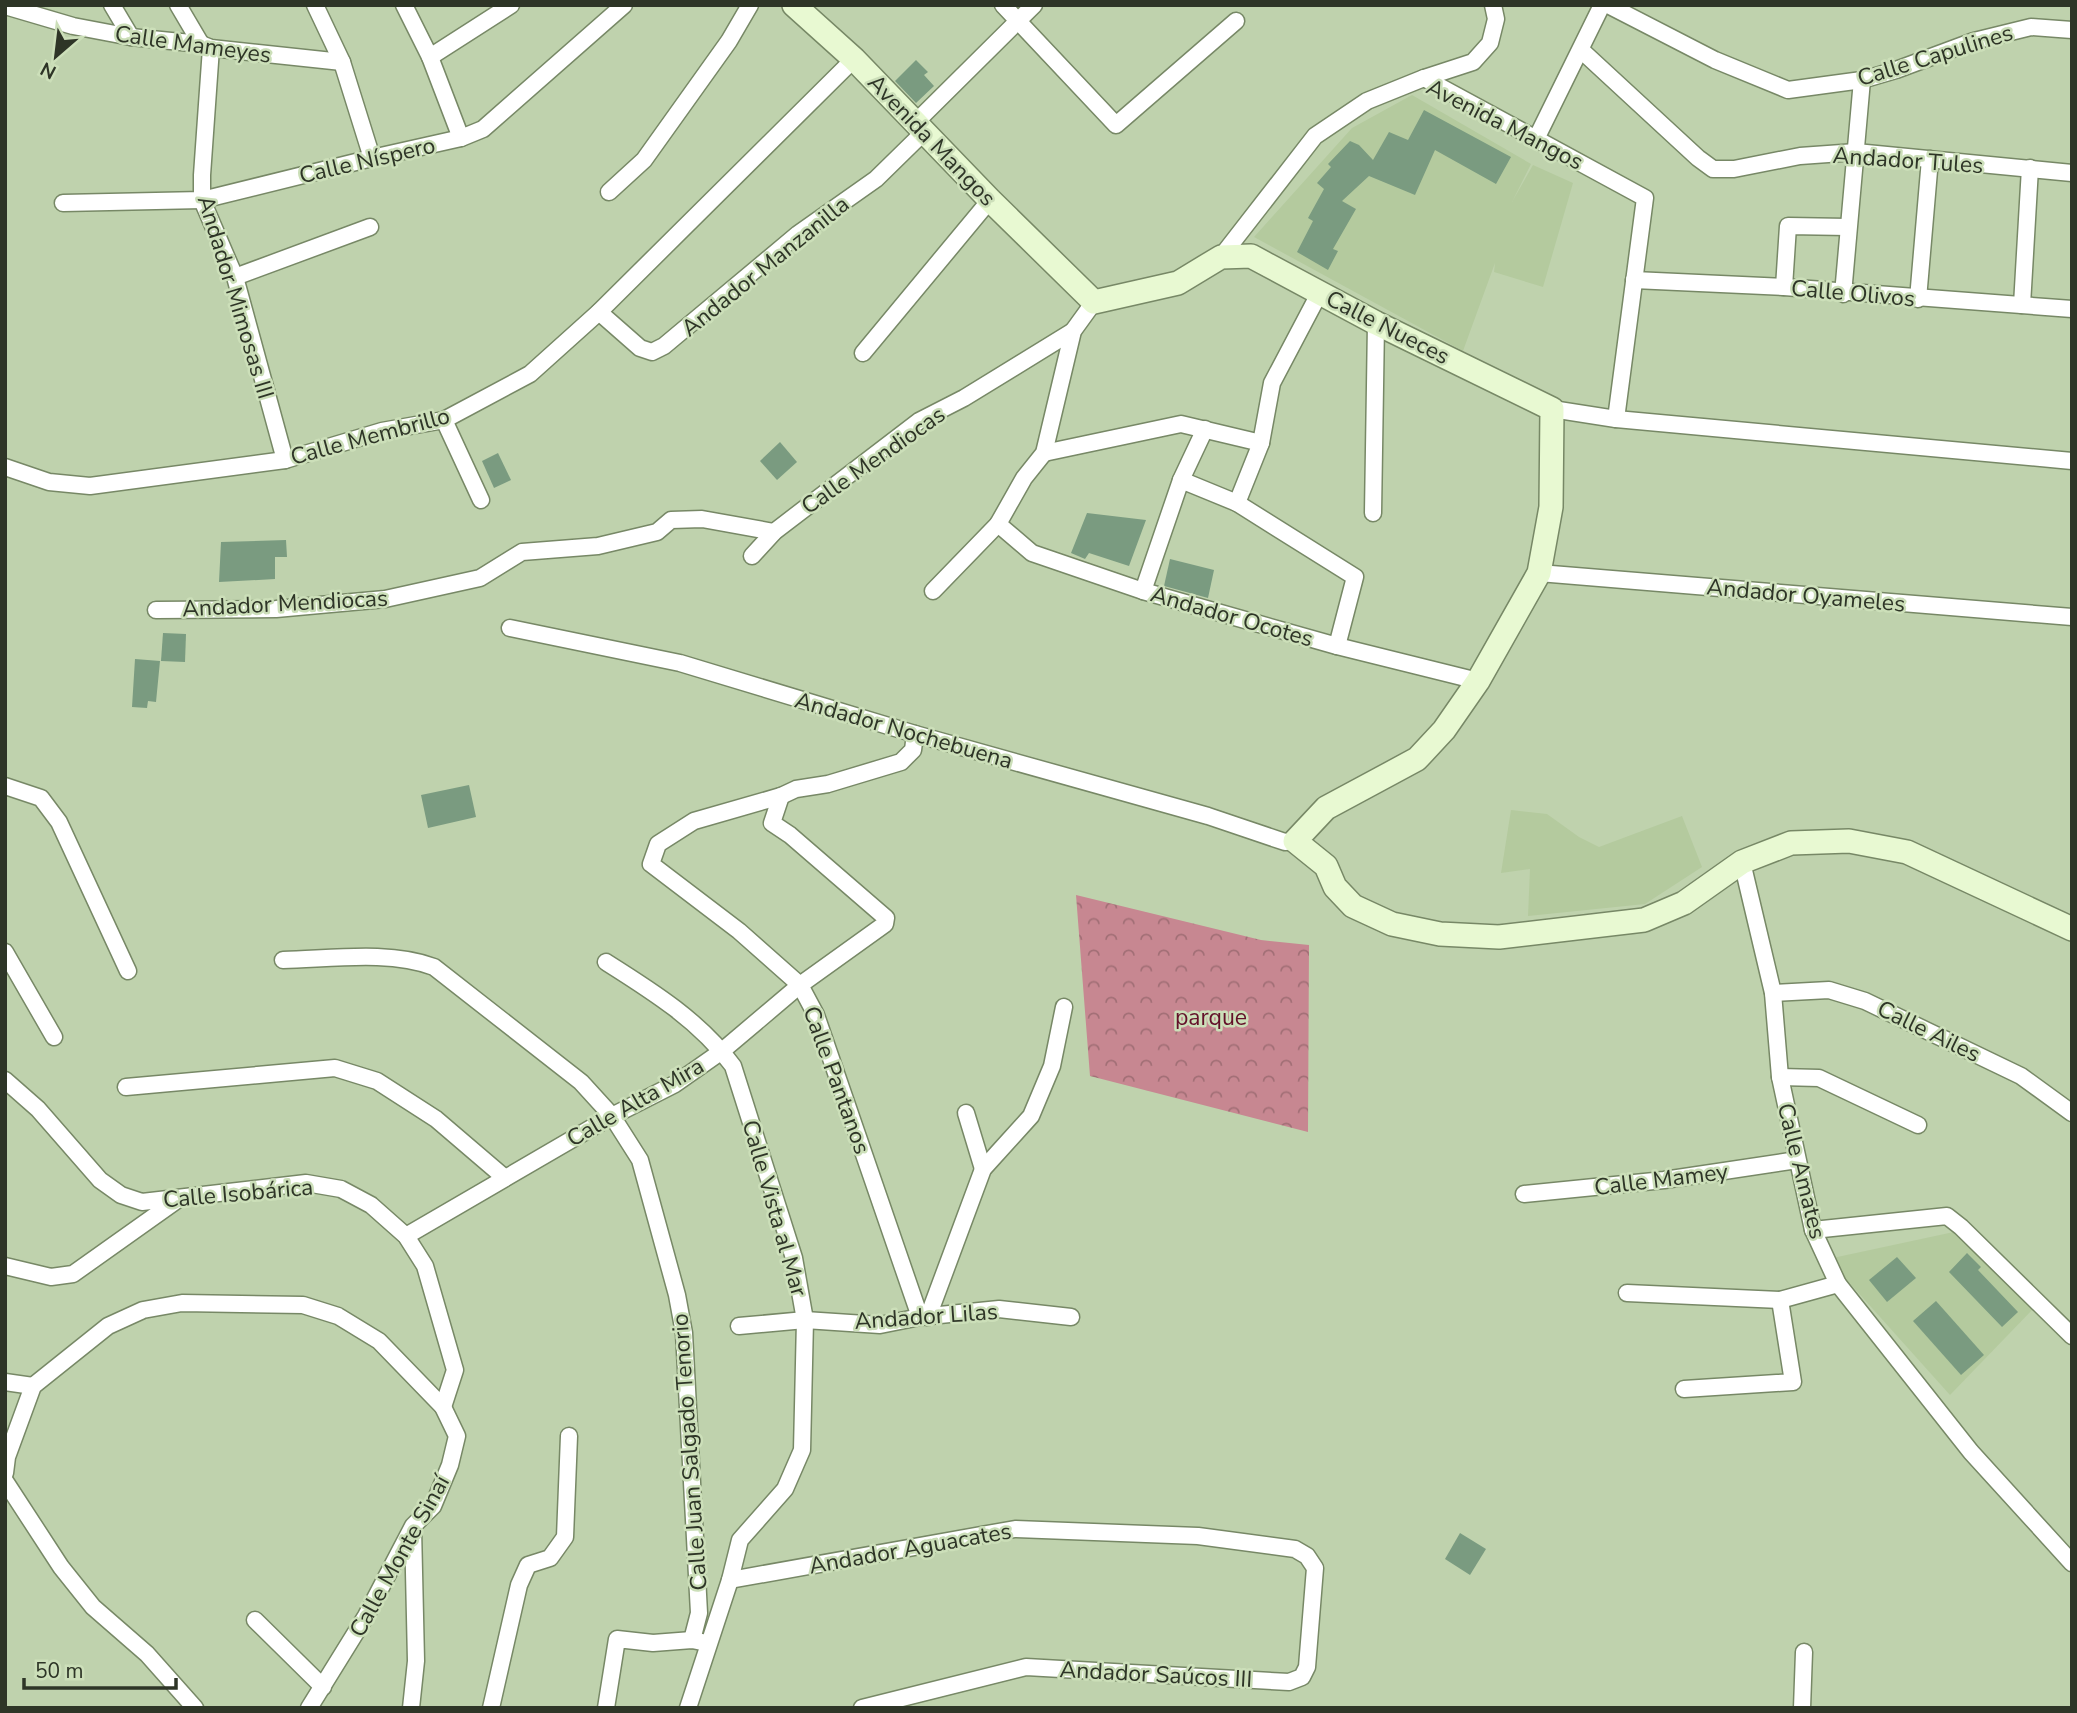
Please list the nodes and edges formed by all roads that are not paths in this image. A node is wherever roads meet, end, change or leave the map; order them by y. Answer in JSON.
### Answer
{"nodes":[{"id":1,"x":112,"y":5,"type":"edge"},
{"id":2,"x":178,"y":5,"type":"edge"},
{"id":3,"x":315,"y":5,"type":"edge"},
{"id":4,"x":404,"y":5,"type":"edge"},
{"id":5,"x":511,"y":5,"type":"edge"},
{"id":6,"x":624,"y":5,"type":"edge"},
{"id":7,"x":750,"y":5,"type":"edge"},
{"id":8,"x":794,"y":5,"type":"edge"},
{"id":9,"x":1003,"y":5,"type":"edge"},
{"id":10,"x":1034,"y":5,"type":"edge"},
{"id":11,"x":1493,"y":5,"type":"edge"},
{"id":12,"x":1602,"y":5,"type":"edge"},
{"id":13,"x":1608,"y":5,"type":"edge"},
{"id":14,"x":5,"y":6,"type":"edge"},
{"id":15,"x":1019,"y":21,"type":"junction"},
{"id":16,"x":1236,"y":21,"type":"dead end"},
{"id":17,"x":2072,"y":30,"type":"edge"},
{"id":18,"x":131,"y":37,"type":"junction"},
{"id":19,"x":206,"y":46,"type":"junction"},
{"id":20,"x":1581,"y":50,"type":"junction"},
{"id":21,"x":430,"y":57,"type":"junction"},
{"id":22,"x":854,"y":60,"type":"junction"},
{"id":23,"x":342,"y":62,"type":"junction"},
{"id":24,"x":1424,"y":78,"type":"junction"},
{"id":25,"x":1862,"y":80,"type":"junction"},
{"id":26,"x":920,"y":127,"type":"junction"},
{"id":27,"x":1536,"y":137,"type":"junction"},
{"id":28,"x":461,"y":138,"type":"junction"},
{"id":29,"x":1856,"y":152,"type":"junction"},
{"id":30,"x":372,"y":158,"type":"junction"},
{"id":31,"x":1930,"y":159,"type":"junction"},
{"id":32,"x":2030,"y":168,"type":"junction"},
{"id":33,"x":2072,"y":173,"type":"edge"},
{"id":34,"x":609,"y":192,"type":"dead end"},
{"id":35,"x":202,"y":200,"type":"junction"},
{"id":36,"x":990,"y":201,"type":"junction"},
{"id":37,"x":63,"y":203,"type":"dead end"},
{"id":38,"x":370,"y":227,"type":"dead end"},
{"id":39,"x":1848,"y":227,"type":"junction"},
{"id":40,"x":1221,"y":257,"type":"junction"},
{"id":41,"x":235,"y":277,"type":"junction"},
{"id":42,"x":1634,"y":280,"type":"junction"},
{"id":43,"x":1784,"y":287,"type":"junction"},
{"id":44,"x":1320,"y":292,"type":"junction"},
{"id":45,"x":1843,"y":294,"type":"junction"},
{"id":46,"x":1918,"y":299,"type":"junction"},
{"id":47,"x":1094,"y":302,"type":"junction"},
{"id":48,"x":2022,"y":305,"type":"junction"},
{"id":49,"x":2072,"y":309,"type":"edge"},
{"id":50,"x":599,"y":312,"type":"junction"},
{"id":51,"x":1376,"y":323,"type":"junction"},
{"id":52,"x":1073,"y":331,"type":"junction"},
{"id":53,"x":863,"y":353,"type":"dead end"},
{"id":54,"x":1552,"y":410,"type":"junction"},
{"id":55,"x":1616,"y":419,"type":"junction"},
{"id":56,"x":444,"y":421,"type":"junction"},
{"id":57,"x":1205,"y":429,"type":"junction"},
{"id":58,"x":1261,"y":443,"type":"junction"},
{"id":59,"x":1044,"y":453,"type":"junction"},
{"id":60,"x":285,"y":460,"type":"junction"},
{"id":61,"x":2072,"y":461,"type":"edge"},
{"id":62,"x":5,"y":467,"type":"edge"},
{"id":63,"x":1181,"y":480,"type":"junction"},
{"id":64,"x":481,"y":500,"type":"dead end"},
{"id":65,"x":1237,"y":503,"type":"junction"},
{"id":66,"x":1373,"y":513,"type":"dead end"},
{"id":67,"x":998,"y":524,"type":"junction"},
{"id":68,"x":774,"y":532,"type":"junction"},
{"id":69,"x":752,"y":556,"type":"dead end"},
{"id":70,"x":1539,"y":573,"type":"junction"},
{"id":71,"x":933,"y":591,"type":"dead end"},
{"id":72,"x":1143,"y":591,"type":"junction"},
{"id":73,"x":156,"y":610,"type":"dead end"},
{"id":74,"x":2072,"y":617,"type":"edge"},
{"id":75,"x":510,"y":628,"type":"dead end"},
{"id":76,"x":1337,"y":646,"type":"junction"},
{"id":77,"x":1478,"y":681,"type":"junction"},
{"id":78,"x":915,"y":734,"type":"junction"},
{"id":79,"x":5,"y":786,"type":"edge"},
{"id":80,"x":781,"y":796,"type":"junction"},
{"id":81,"x":1295,"y":841,"type":"junction"},
{"id":82,"x":1742,"y":862,"type":"junction"},
{"id":83,"x":2072,"y":929,"type":"edge"},
{"id":84,"x":5,"y":952,"type":"edge"},
{"id":85,"x":283,"y":960,"type":"dead end"},
{"id":86,"x":606,"y":962,"type":"dead end"},
{"id":87,"x":128,"y":971,"type":"dead end"},
{"id":88,"x":800,"y":985,"type":"junction"},
{"id":89,"x":1773,"y":993,"type":"junction"},
{"id":90,"x":1064,"y":1007,"type":"dead end"},
{"id":91,"x":54,"y":1037,"type":"dead end"},
{"id":92,"x":722,"y":1051,"type":"junction"},
{"id":93,"x":1780,"y":1077,"type":"junction"},
{"id":94,"x":5,"y":1080,"type":"edge"},
{"id":95,"x":126,"y":1087,"type":"dead end"},
{"id":96,"x":2072,"y":1112,"type":"edge"},
{"id":97,"x":966,"y":1113,"type":"dead end"},
{"id":98,"x":612,"y":1116,"type":"junction"},
{"id":99,"x":1918,"y":1125,"type":"dead end"},
{"id":100,"x":1797,"y":1160,"type":"junction"},
{"id":101,"x":983,"y":1169,"type":"junction"},
{"id":102,"x":505,"y":1178,"type":"junction"},
{"id":103,"x":1524,"y":1194,"type":"dead end"},
{"id":104,"x":182,"y":1197,"type":"junction"},
{"id":105,"x":1813,"y":1230,"type":"junction"},
{"id":106,"x":406,"y":1236,"type":"junction"},
{"id":107,"x":5,"y":1266,"type":"edge"},
{"id":108,"x":1838,"y":1284,"type":"junction"},
{"id":109,"x":1627,"y":1293,"type":"dead end"},
{"id":110,"x":1780,"y":1300,"type":"junction"},
{"id":111,"x":924,"y":1317,"type":"junction"},
{"id":112,"x":1071,"y":1317,"type":"dead end"},
{"id":113,"x":806,"y":1320,"type":"junction"},
{"id":114,"x":739,"y":1326,"type":"dead end"},
{"id":115,"x":2072,"y":1336,"type":"edge"},
{"id":116,"x":5,"y":1382,"type":"edge"},
{"id":117,"x":33,"y":1386,"type":"junction"},
{"id":118,"x":1684,"y":1389,"type":"dead end"},
{"id":119,"x":443,"y":1406,"type":"junction"},
{"id":120,"x":569,"y":1436,"type":"dead end"},
{"id":121,"x":5,"y":1473,"type":"edge"},
{"id":122,"x":5,"y":1481,"type":"edge"},
{"id":123,"x":413,"y":1526,"type":"junction"},
{"id":124,"x":2072,"y":1563,"type":"edge"},
{"id":125,"x":730,"y":1580,"type":"junction"},
{"id":126,"x":255,"y":1620,"type":"dead end"},
{"id":127,"x":692,"y":1640,"type":"junction"},
{"id":128,"x":708,"y":1643,"type":"junction"},
{"id":129,"x":1804,"y":1652,"type":"dead end"},
{"id":130,"x":1302,"y":1676,"type":"joint"},
{"id":131,"x":323,"y":1687,"type":"junction"},
{"id":132,"x":195,"y":1708,"type":"edge"},
{"id":133,"x":309,"y":1708,"type":"edge"},
{"id":134,"x":411,"y":1708,"type":"edge"},
{"id":135,"x":491,"y":1708,"type":"edge"},
{"id":136,"x":606,"y":1708,"type":"edge"},
{"id":137,"x":688,"y":1708,"type":"edge"},
{"id":138,"x":862,"y":1708,"type":"edge"},
{"id":139,"x":1802,"y":1708,"type":"edge"}],
"edges":[{"from":1,"to":18,"type":"street"},
{"from":2,"to":19,"type":"street"},
{"from":3,"to":23,"type":"street"},
{"from":4,"to":21,"type":"street"},
{"from":5,"to":21,"type":"street"},
{"from":6,"to":28,"type":"street","name":"Calle Níspero"},
{"from":7,"to":34,"type":"street"},
{"from":8,"to":22,"type":"main road","name":"Avenida Mangos"},
{"from":9,"to":15,"type":"street"},
{"from":10,"to":15,"type":"street","name":"Andador Manzanilla"},
{"from":11,"to":24,"type":"street"},
{"from":12,"to":20,"type":"street"},
{"from":13,"to":25,"type":"street","name":"Calle Capulines"},
{"from":14,"to":18,"type":"street","name":"Calle Mameyes"},
{"from":15,"to":16,"type":"street"},
{"from":15,"to":26,"type":"street","name":"Andador Manzanilla"},
{"from":17,"to":25,"type":"street","name":"Calle Capulines"},
{"from":18,"to":19,"type":"street","name":"Calle Mameyes"},
{"from":19,"to":23,"type":"street","name":"Calle Mameyes"},
{"from":19,"to":35,"type":"street","name":"Andador Mimosas III"},
{"from":20,"to":27,"type":"street"},
{"from":20,"to":29,"type":"street","name":"Andador Tules"},
{"from":21,"to":28,"type":"street"},
{"from":22,"to":26,"type":"main road","name":"Avenida Mangos"},
{"from":22,"to":50,"type":"street","name":"Calle Membrillo"},
{"from":23,"to":30,"type":"street"},
{"from":24,"to":27,"type":"street","name":"Avenida Mangos"},
{"from":24,"to":40,"type":"street","name":"Avenida Mangos"},
{"from":25,"to":29,"type":"street"},
{"from":26,"to":36,"type":"main road","name":"Avenida Mangos"},
{"from":26,"to":50,"type":"street","name":"Andador Manzanilla"},
{"from":27,"to":42,"type":"street","name":"Avenida Mangos"},
{"from":28,"to":30,"type":"street","name":"Calle Níspero"},
{"from":29,"to":31,"type":"street","name":"Andador Tules"},
{"from":29,"to":39,"type":"street"},
{"from":30,"to":35,"type":"street","name":"Calle Níspero"},
{"from":31,"to":32,"type":"street","name":"Andador Tules"},
{"from":31,"to":46,"type":"street"},
{"from":32,"to":33,"type":"street","name":"Andador Tules"},
{"from":32,"to":48,"type":"street"},
{"from":35,"to":37,"type":"street","name":"Calle Níspero"},
{"from":35,"to":41,"type":"street","name":"Andador Mimosas III"},
{"from":36,"to":47,"type":"main road","name":"Avenida Mangos"},
{"from":36,"to":53,"type":"street"},
{"from":38,"to":41,"type":"street"},
{"from":39,"to":43,"type":"street"},
{"from":39,"to":45,"type":"street"},
{"from":40,"to":44,"type":"main road","name":"Calle Nueces"},
{"from":40,"to":47,"type":"main road","name":"Avenida Mangos"},
{"from":41,"to":60,"type":"street","name":"Andador Mimosas III"},
{"from":42,"to":43,"type":"street","name":"Calle Olivos"},
{"from":42,"to":55,"type":"street","name":"Avenida Mangos"},
{"from":43,"to":45,"type":"street","name":"Calle Olivos"},
{"from":44,"to":51,"type":"main road","name":"Calle Nueces"},
{"from":44,"to":58,"type":"street"},
{"from":45,"to":46,"type":"street","name":"Calle Olivos"},
{"from":46,"to":48,"type":"street","name":"Calle Olivos"},
{"from":47,"to":52,"type":"street"},
{"from":48,"to":49,"type":"street","name":"Calle Olivos"},
{"from":50,"to":56,"type":"street","name":"Calle Membrillo"},
{"from":51,"to":54,"type":"main road","name":"Calle Nueces"},
{"from":51,"to":66,"type":"street"},
{"from":52,"to":59,"type":"street"},
{"from":52,"to":68,"type":"street","name":"Calle Mendiocas"},
{"from":54,"to":55,"type":"street"},
{"from":54,"to":70,"type":"main road"},
{"from":55,"to":61,"type":"street"},
{"from":56,"to":60,"type":"street","name":"Calle Membrillo"},
{"from":56,"to":64,"type":"street"},
{"from":57,"to":58,"type":"street"},
{"from":57,"to":59,"type":"street"},
{"from":57,"to":63,"type":"street"},
{"from":58,"to":65,"type":"street"},
{"from":59,"to":67,"type":"street"},
{"from":60,"to":62,"type":"street","name":"Calle Membrillo"},
{"from":63,"to":65,"type":"street"},
{"from":63,"to":72,"type":"street"},
{"from":65,"to":76,"type":"street"},
{"from":67,"to":71,"type":"street"},
{"from":67,"to":72,"type":"street","name":"Andador Ocotes"},
{"from":68,"to":69,"type":"street","name":"Calle Mendiocas"},
{"from":68,"to":73,"type":"street","name":"Andador Mendiocas"},
{"from":70,"to":74,"type":"street","name":"Andador Oyameles"},
{"from":70,"to":77,"type":"main road"},
{"from":72,"to":76,"type":"street","name":"Andador Ocotes"},
{"from":75,"to":78,"type":"street","name":"Andador Nochebuena"},
{"from":76,"to":77,"type":"street","name":"Andador Ocotes"},
{"from":77,"to":81,"type":"main road"},
{"from":78,"to":80,"type":"street"},
{"from":78,"to":81,"type":"street","name":"Andador Nochebuena"},
{"from":79,"to":87,"type":"street"},
{"from":80,"to":88,"type":"street","name":"Calle Alta Mira"},
{"from":80,"to":88,"type":"street","name":"Calle Pantanos"},
{"from":81,"to":82,"type":"main road"},
{"from":82,"to":83,"type":"main road"},
{"from":82,"to":89,"type":"street","name":"Calle Amates"},
{"from":84,"to":91,"type":"street"},
{"from":85,"to":98,"type":"street","name":"Calle Juan Salgado Tenorio"},
{"from":86,"to":92,"type":"street","name":"Calle Vista al Mar"},
{"from":88,"to":92,"type":"street","name":"Calle Alta Mira"},
{"from":88,"to":111,"type":"street","name":"Calle Pantanos"},
{"from":89,"to":93,"type":"street","name":"Calle Amates"},
{"from":89,"to":96,"type":"street","name":"Calle Ailes"},
{"from":90,"to":101,"type":"street"},
{"from":92,"to":98,"type":"street","name":"Calle Alta Mira"},
{"from":92,"to":113,"type":"street","name":"Calle Vista al Mar"},
{"from":93,"to":99,"type":"street"},
{"from":93,"to":100,"type":"street","name":"Calle Amates"},
{"from":94,"to":104,"type":"street","name":"Calle Isobárica"},
{"from":95,"to":102,"type":"street"},
{"from":97,"to":101,"type":"street"},
{"from":98,"to":102,"type":"street","name":"Calle Alta Mira"},
{"from":98,"to":127,"type":"street","name":"Calle Juan Salgado Tenorio"},
{"from":100,"to":103,"type":"street","name":"Calle Mamey"},
{"from":100,"to":105,"type":"street","name":"Calle Amates"},
{"from":101,"to":111,"type":"street"},
{"from":102,"to":106,"type":"street","name":"Calle Alta Mira"},
{"from":104,"to":106,"type":"street","name":"Calle Isobárica"},
{"from":104,"to":107,"type":"street"},
{"from":105,"to":108,"type":"street","name":"Calle Amates"},
{"from":105,"to":115,"type":"street"},
{"from":106,"to":119,"type":"street","name":"Calle Isobárica"},
{"from":108,"to":110,"type":"street"},
{"from":108,"to":124,"type":"street","name":"Calle Amates"},
{"from":109,"to":110,"type":"street"},
{"from":110,"to":118,"type":"street"},
{"from":111,"to":112,"type":"street","name":"Andador Lilas"},
{"from":111,"to":113,"type":"street","name":"Andador Lilas"},
{"from":113,"to":114,"type":"street","name":"Andador Lilas"},
{"from":113,"to":125,"type":"street","name":"Calle Vista al Mar"},
{"from":116,"to":117,"type":"street"},
{"from":117,"to":119,"type":"street","name":"Calle Monte Sinaí"},
{"from":117,"to":121,"type":"street"},
{"from":119,"to":123,"type":"street","name":"Calle Monte Sinaí"},
{"from":120,"to":135,"type":"street"},
{"from":122,"to":132,"type":"street"},
{"from":123,"to":131,"type":"street","name":"Calle Monte Sinaí"},
{"from":123,"to":134,"type":"street"},
{"from":125,"to":128,"type":"street"},
{"from":125,"to":130,"type":"street","name":"Andador Aguacates"},
{"from":126,"to":131,"type":"street"},
{"from":127,"to":128,"type":"street"},
{"from":127,"to":136,"type":"street"},
{"from":128,"to":137,"type":"street"},
{"from":129,"to":139,"type":"street"},
{"from":130,"to":138,"type":"street","name":"Andador Saúcos III"},
{"from":131,"to":133,"type":"street","name":"Calle Monte Sinaí"}]}
